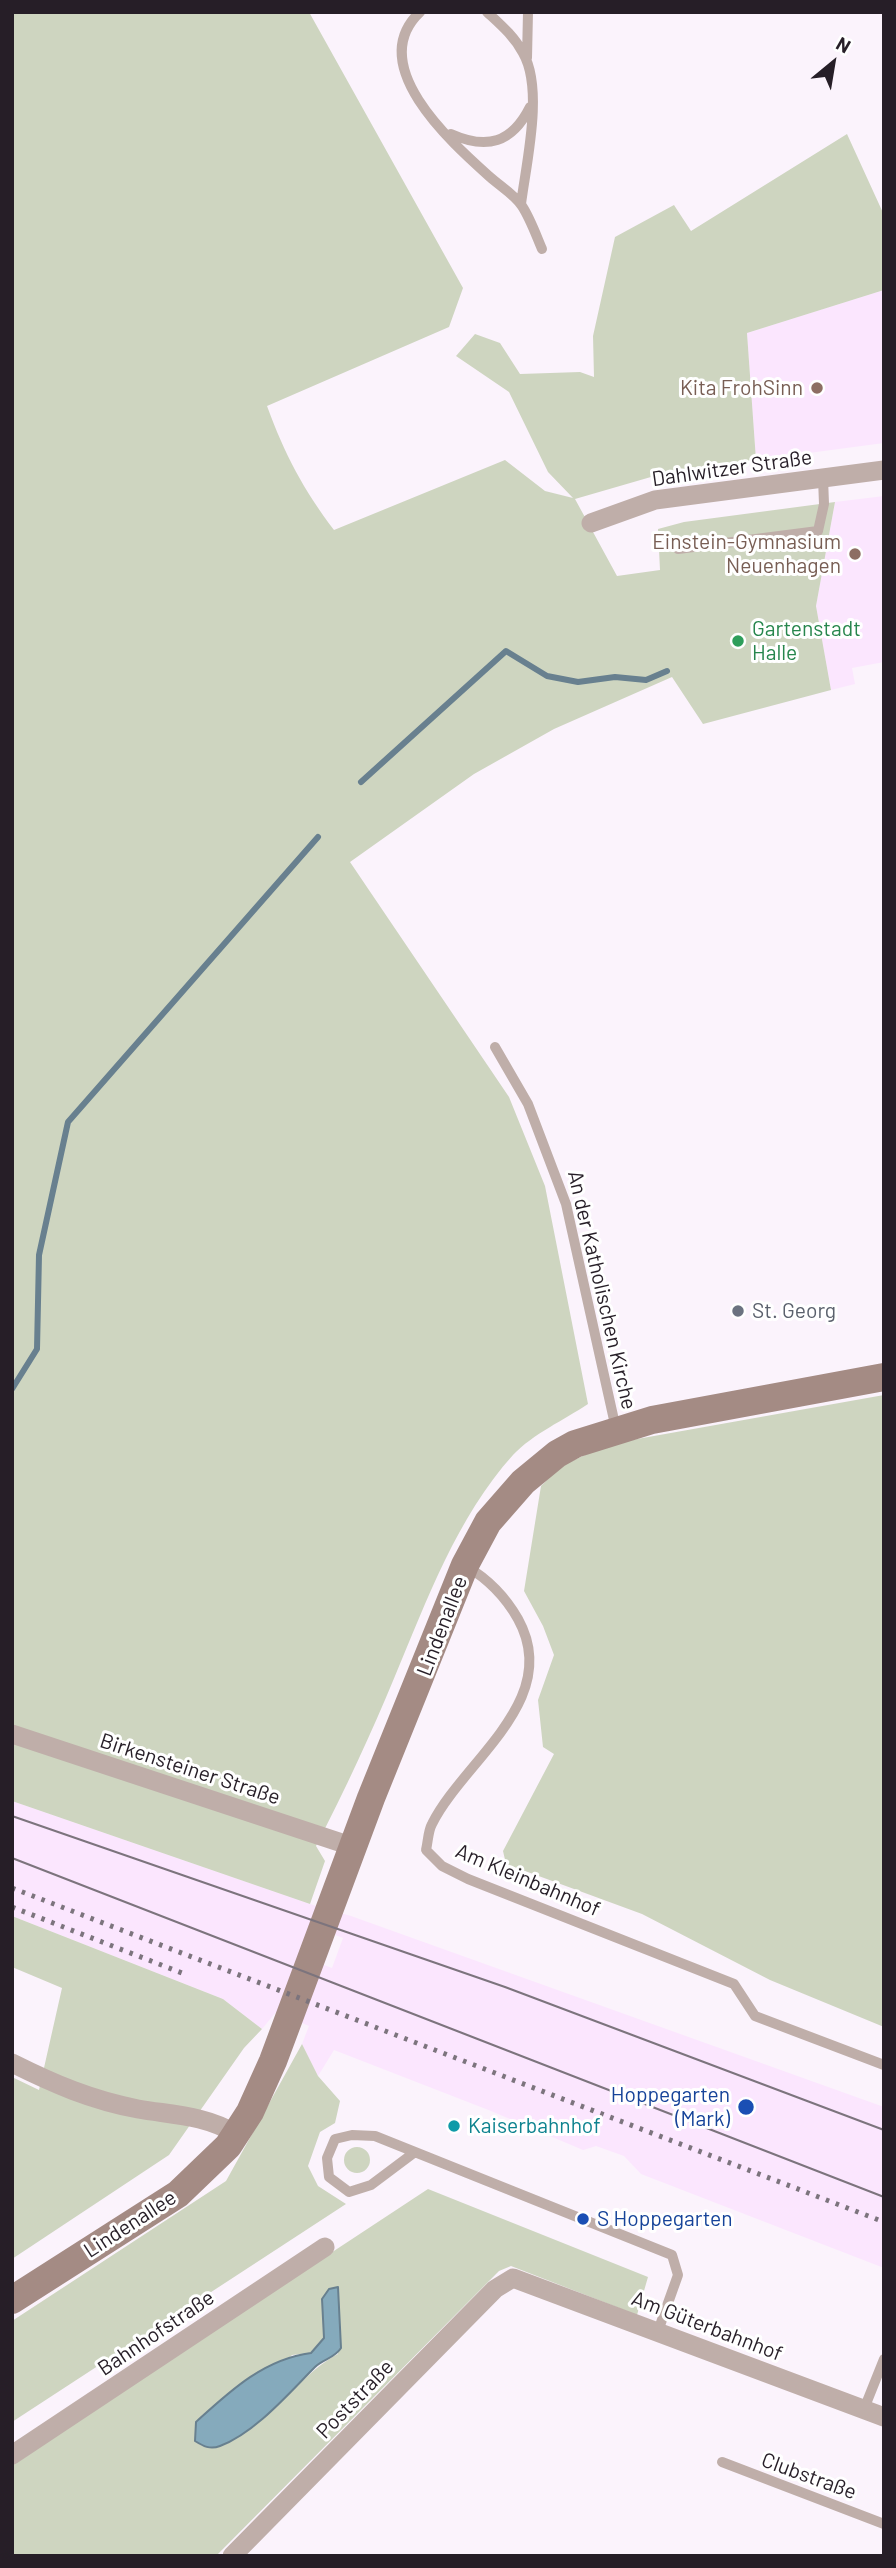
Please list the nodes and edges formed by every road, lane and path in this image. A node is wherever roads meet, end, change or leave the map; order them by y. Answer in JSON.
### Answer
{"nodes":[{"id":1,"x":420,"y":12,"type":"edge"},
{"id":2,"x":487,"y":12,"type":"edge"},
{"id":3,"x":528,"y":12,"type":"edge"},
{"id":4,"x":527,"y":66,"type":"junction"},
{"id":5,"x":532,"y":103,"type":"junction"},
{"id":6,"x":444,"y":131,"type":"junction"},
{"id":7,"x":521,"y":204,"type":"junction"},
{"id":8,"x":542,"y":249,"type":"dead end"},
{"id":9,"x":884,"y":470,"type":"edge"},
{"id":10,"x":823,"y":478,"type":"junction"},
{"id":11,"x":591,"y":523,"type":"dead end"},
{"id":12,"x":678,"y":549,"type":"dead end"},
{"id":13,"x":495,"y":1047,"type":"dead end"},
{"id":14,"x":884,"y":1377,"type":"edge"},
{"id":15,"x":616,"y":1430,"type":"junction"},
{"id":16,"x":466,"y":1565,"type":"junction"},
{"id":17,"x":12,"y":1734,"type":"edge"},
{"id":18,"x":354,"y":1847,"type":"junction"},
{"id":19,"x":12,"y":2063,"type":"edge"},
{"id":20,"x":884,"y":2065,"type":"edge"},
{"id":21,"x":236,"y":2134,"type":"junction"},
{"id":22,"x":415,"y":2152,"type":"junction"},
{"id":23,"x":325,"y":2247,"type":"dead end"},
{"id":24,"x":513,"y":2278,"type":"joint"},
{"id":25,"x":12,"y":2300,"type":"edge"},
{"id":26,"x":658,"y":2331,"type":"junction"},
{"id":27,"x":884,"y":2359,"type":"edge"},
{"id":28,"x":864,"y":2409,"type":"junction"},
{"id":29,"x":884,"y":2417,"type":"edge"},
{"id":30,"x":12,"y":2455,"type":"edge"},
{"id":31,"x":722,"y":2462,"type":"dead end"},
{"id":32,"x":884,"y":2524,"type":"edge"},
{"id":33,"x":232,"y":2556,"type":"edge"}],
"edges":[{"from":1,"to":6,"type":"lane"},
{"from":2,"to":4,"type":"lane"},
{"from":3,"to":4,"type":"lane"},
{"from":4,"to":5,"type":"lane"},
{"from":5,"to":6,"type":"lane"},
{"from":5,"to":7,"type":"lane"},
{"from":6,"to":7,"type":"lane"},
{"from":7,"to":8,"type":"lane"},
{"from":9,"to":10,"type":"street","name":"Dahlwitzer Straße"},
{"from":10,"to":11,"type":"street","name":"Dahlwitzer Straße"},
{"from":10,"to":12,"type":"lane"},
{"from":13,"to":15,"type":"lane","name":"An der Katholischen Kirche"},
{"from":14,"to":15,"type":"street","name":"Lindenallee"},
{"from":15,"to":16,"type":"street","name":"Lindenallee"},
{"from":16,"to":18,"type":"street","name":"Lindenallee"},
{"from":16,"to":20,"type":"lane","name":"Am Kleinbahnhof"},
{"from":17,"to":18,"type":"street","name":"Birkensteiner Straße"},
{"from":18,"to":21,"type":"street","name":"Lindenallee"},
{"from":19,"to":21,"type":"street"},
{"from":21,"to":25,"type":"street","name":"Lindenallee"},
{"from":22,"to":22,"type":"lane"},
{"from":22,"to":26,"type":"lane"},
{"from":23,"to":30,"type":"street","name":"Bahnhofstraße"},
{"from":24,"to":26,"type":"street","name":"Am Güterbahnhof"},
{"from":24,"to":33,"type":"street","name":"Poststraße"},
{"from":26,"to":28,"type":"street","name":"Am Güterbahnhof"},
{"from":27,"to":28,"type":"lane"},
{"from":28,"to":29,"type":"street","name":"Am Güterbahnhof"},
{"from":31,"to":32,"type":"lane","name":"Clubstraße"}]}
